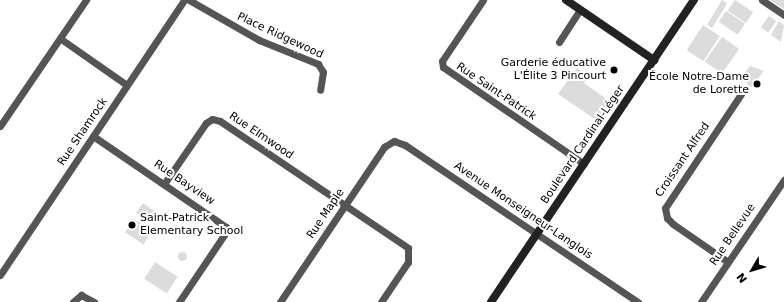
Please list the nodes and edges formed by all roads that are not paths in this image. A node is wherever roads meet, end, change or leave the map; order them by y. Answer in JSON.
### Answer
{"nodes":[{"id":1,"x":86,"y":0,"type":"edge"},
{"id":2,"x":184,"y":0,"type":"edge"},
{"id":3,"x":189,"y":0,"type":"edge"},
{"id":4,"x":483,"y":0,"type":"edge"},
{"id":5,"x":566,"y":0,"type":"edge"},
{"id":6,"x":694,"y":0,"type":"edge"},
{"id":7,"x":762,"y":0,"type":"edge"},
{"id":8,"x":577,"y":5,"type":"edge"},
{"id":9,"x":784,"y":15,"type":"edge"},
{"id":10,"x":60,"y":39,"type":"junction"},
{"id":11,"x":559,"y":42,"type":"dead end"},
{"id":12,"x":654,"y":60,"type":"junction"},
{"id":13,"x":127,"y":85,"type":"junction"},
{"id":14,"x":320,"y":90,"type":"dead end"},
{"id":15,"x":741,"y":94,"type":"dead end"},
{"id":16,"x":0,"y":126,"type":"edge"},
{"id":17,"x":93,"y":136,"type":"junction"},
{"id":18,"x":394,"y":141,"type":"joint"},
{"id":19,"x":584,"y":164,"type":"junction"},
{"id":20,"x":784,"y":180,"type":"edge"},
{"id":21,"x":164,"y":184,"type":"junction"},
{"id":22,"x":345,"y":206,"type":"junction"},
{"id":23,"x":537,"y":234,"type":"junction"},
{"id":24,"x":728,"y":262,"type":"junction"},
{"id":25,"x":0,"y":275,"type":"edge"},
{"id":26,"x":73,"y":302,"type":"edge"},
{"id":27,"x":94,"y":302,"type":"edge"},
{"id":28,"x":179,"y":302,"type":"edge"},
{"id":29,"x":280,"y":302,"type":"edge"},
{"id":30,"x":381,"y":302,"type":"edge"},
{"id":31,"x":491,"y":302,"type":"edge"},
{"id":32,"x":638,"y":302,"type":"edge"},
{"id":33,"x":701,"y":302,"type":"edge"}],
"edges":[{"from":1,"to":10,"type":"street"},
{"from":2,"to":13,"type":"street","name":"Rue Shamrock"},
{"from":3,"to":14,"type":"street","name":"Place Ridgewood"},
{"from":4,"to":19,"type":"street","name":"Rue Saint-Patrick"},
{"from":5,"to":8,"type":"street"},
{"from":6,"to":12,"type":"street","name":"Boulevard Cardinal-Léger"},
{"from":7,"to":9,"type":"street"},
{"from":8,"to":11,"type":"street"},
{"from":8,"to":12,"type":"street"},
{"from":10,"to":13,"type":"street"},
{"from":10,"to":16,"type":"street"},
{"from":12,"to":19,"type":"street","name":"Boulevard Cardinal-Léger"},
{"from":13,"to":17,"type":"street","name":"Rue Shamrock"},
{"from":15,"to":24,"type":"street","name":"Croissant Alfred"},
{"from":17,"to":21,"type":"street","name":"Rue Bayview"},
{"from":17,"to":25,"type":"street","name":"Rue Shamrock"},
{"from":18,"to":22,"type":"street","name":"Rue Maple"},
{"from":18,"to":23,"type":"street","name":"Avenue Monseigneur-Langlois"},
{"from":19,"to":23,"type":"street","name":"Boulevard Cardinal-Léger"},
{"from":20,"to":24,"type":"street","name":"Rue Bellevue"},
{"from":21,"to":22,"type":"street","name":"Rue Elmwood"},
{"from":21,"to":28,"type":"street","name":"Rue Bayview"},
{"from":22,"to":29,"type":"street","name":"Rue Maple"},
{"from":22,"to":30,"type":"street","name":"Rue Elmwood"},
{"from":23,"to":31,"type":"street","name":"Boulevard Cardinal-Léger"},
{"from":23,"to":32,"type":"street","name":"Avenue Monseigneur-Langlois"},
{"from":24,"to":33,"type":"street","name":"Rue Bellevue"},
{"from":26,"to":27,"type":"street"}]}
